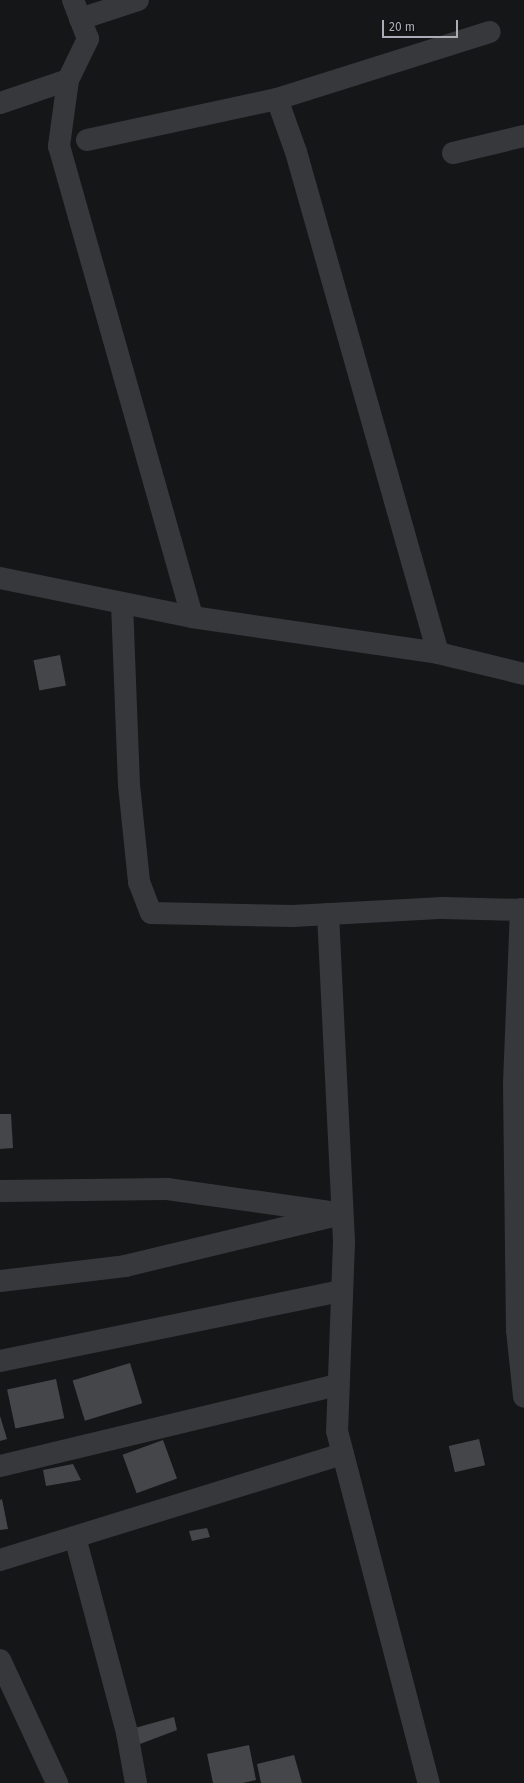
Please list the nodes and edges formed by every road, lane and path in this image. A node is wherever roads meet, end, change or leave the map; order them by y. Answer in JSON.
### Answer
{"nodes":[{"id":1,"x":138,"y":0,"type":"edge"},
{"id":2,"x":77,"y":9,"type":"edge"},
{"id":3,"x":490,"y":32,"type":"dead end"},
{"id":4,"x":68,"y":80,"type":"junction"},
{"id":5,"x":277,"y":100,"type":"junction"},
{"id":6,"x":0,"y":103,"type":"edge"},
{"id":7,"x":524,"y":136,"type":"edge"},
{"id":8,"x":87,"y":140,"type":"dead end"},
{"id":9,"x":453,"y":153,"type":"dead end"},
{"id":10,"x":0,"y":578,"type":"edge"},
{"id":11,"x":122,"y":603,"type":"junction"},
{"id":12,"x":192,"y":617,"type":"junction"},
{"id":13,"x":438,"y":653,"type":"junction"},
{"id":14,"x":524,"y":674,"type":"edge"},
{"id":15,"x":522,"y":909,"type":"edge"},
{"id":16,"x":328,"y":914,"type":"junction"},
{"id":17,"x":519,"y":1121,"type":"edge"},
{"id":18,"x":0,"y":1191,"type":"edge"},
{"id":19,"x":342,"y":1214,"type":"junction"},
{"id":20,"x":520,"y":1276,"type":"edge"},
{"id":21,"x":0,"y":1281,"type":"edge"},
{"id":22,"x":342,"y":1291,"type":"junction"},
{"id":23,"x":0,"y":1361,"type":"edge"},
{"id":24,"x":338,"y":1386,"type":"junction"},
{"id":25,"x":524,"y":1397,"type":"edge"},
{"id":26,"x":343,"y":1454,"type":"junction"},
{"id":27,"x":0,"y":1466,"type":"edge"},
{"id":28,"x":75,"y":1536,"type":"junction"},
{"id":29,"x":0,"y":1560,"type":"edge"},
{"id":30,"x":0,"y":1660,"type":"edge"},
{"id":31,"x":57,"y":1783,"type":"edge"},
{"id":32,"x":136,"y":1783,"type":"edge"},
{"id":33,"x":429,"y":1783,"type":"edge"}],
"edges":[{"from":1,"to":2,"type":"street"},
{"from":2,"to":4,"type":"street"},
{"from":3,"to":5,"type":"street"},
{"from":4,"to":6,"type":"street"},
{"from":4,"to":12,"type":"street"},
{"from":5,"to":8,"type":"street"},
{"from":5,"to":13,"type":"street"},
{"from":7,"to":9,"type":"street"},
{"from":10,"to":11,"type":"street"},
{"from":11,"to":12,"type":"street"},
{"from":11,"to":16,"type":"street"},
{"from":12,"to":13,"type":"street"},
{"from":13,"to":14,"type":"street"},
{"from":15,"to":16,"type":"street"},
{"from":15,"to":17,"type":"street"},
{"from":16,"to":19,"type":"street"},
{"from":17,"to":20,"type":"street"},
{"from":18,"to":19,"type":"street"},
{"from":19,"to":21,"type":"street"},
{"from":19,"to":22,"type":"street"},
{"from":20,"to":25,"type":"street"},
{"from":22,"to":23,"type":"street"},
{"from":22,"to":24,"type":"street"},
{"from":24,"to":26,"type":"street"},
{"from":24,"to":27,"type":"street"},
{"from":26,"to":28,"type":"street"},
{"from":26,"to":33,"type":"street"},
{"from":28,"to":29,"type":"street"},
{"from":28,"to":32,"type":"street"},
{"from":30,"to":31,"type":"street"}]}
